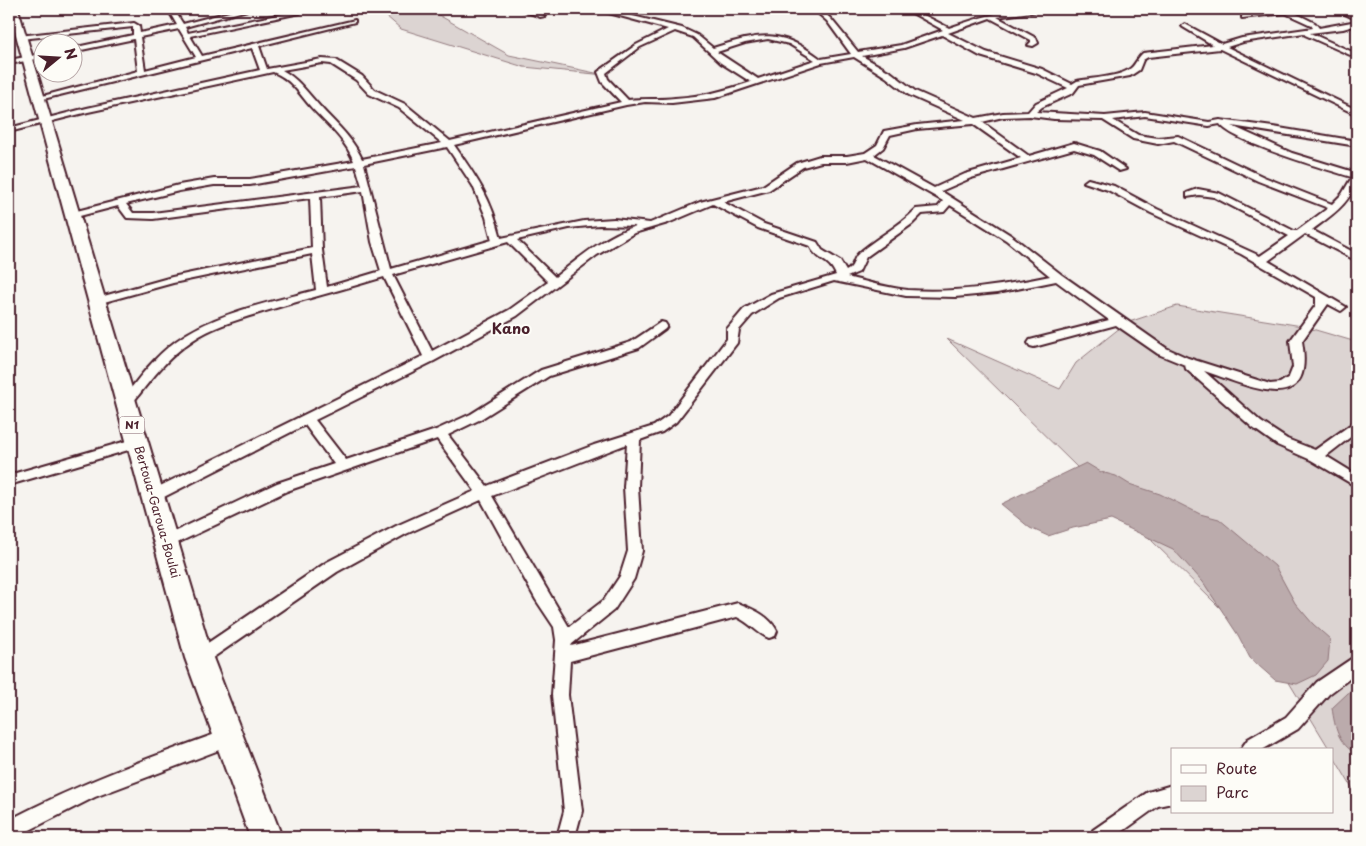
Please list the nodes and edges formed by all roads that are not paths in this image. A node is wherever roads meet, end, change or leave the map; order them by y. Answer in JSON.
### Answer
{"nodes":[{"id":1,"x":175,"y":9,"type":"edge"},
{"id":2,"x":248,"y":9,"type":"edge"},
{"id":3,"x":522,"y":9,"type":"edge"},
{"id":4,"x":597,"y":9,"type":"edge"},
{"id":5,"x":816,"y":9,"type":"edge"},
{"id":6,"x":908,"y":9,"type":"edge"},
{"id":7,"x":1038,"y":9,"type":"edge"},
{"id":8,"x":1300,"y":9,"type":"edge"},
{"id":9,"x":1338,"y":9,"type":"edge"},
{"id":10,"x":1010,"y":10,"type":"edge"},
{"id":11,"x":296,"y":11,"type":"edge"},
{"id":12,"x":1286,"y":11,"type":"junction"},
{"id":13,"x":542,"y":16,"type":"dead end"},
{"id":14,"x":990,"y":16,"type":"junction"},
{"id":15,"x":1244,"y":17,"type":"dead end"},
{"id":16,"x":1357,"y":18,"type":"edge"},
{"id":17,"x":353,"y":21,"type":"dead end"},
{"id":18,"x":1357,"y":24,"type":"edge"},
{"id":19,"x":16,"y":26,"type":"edge"},
{"id":20,"x":181,"y":26,"type":"junction"},
{"id":21,"x":305,"y":26,"type":"junction"},
{"id":22,"x":1185,"y":26,"type":"dead end"},
{"id":23,"x":674,"y":29,"type":"junction"},
{"id":24,"x":1318,"y":31,"type":"junction"},
{"id":25,"x":946,"y":32,"type":"junction"},
{"id":26,"x":1302,"y":32,"type":"junction"},
{"id":27,"x":186,"y":35,"type":"junction"},
{"id":28,"x":136,"y":37,"type":"junction"},
{"id":29,"x":1031,"y":45,"type":"dead end"},
{"id":30,"x":255,"y":46,"type":"junction"},
{"id":31,"x":1221,"y":47,"type":"junction"},
{"id":32,"x":82,"y":48,"type":"edge"},
{"id":33,"x":712,"y":51,"type":"junction"},
{"id":34,"x":857,"y":56,"type":"junction"},
{"id":35,"x":1357,"y":56,"type":"edge"},
{"id":36,"x":26,"y":59,"type":"edge"},
{"id":37,"x":200,"y":59,"type":"junction"},
{"id":38,"x":820,"y":61,"type":"junction"},
{"id":39,"x":272,"y":70,"type":"junction"},
{"id":40,"x":264,"y":72,"type":"junction"},
{"id":41,"x":142,"y":73,"type":"junction"},
{"id":42,"x":755,"y":81,"type":"junction"},
{"id":43,"x":1074,"y":88,"type":"junction"},
{"id":44,"x":39,"y":98,"type":"junction"},
{"id":45,"x":626,"y":103,"type":"junction"},
{"id":46,"x":1357,"y":113,"type":"edge"},
{"id":47,"x":1030,"y":114,"type":"junction"},
{"id":48,"x":1105,"y":118,"type":"junction"},
{"id":49,"x":45,"y":121,"type":"junction"},
{"id":50,"x":975,"y":121,"type":"junction"},
{"id":51,"x":1220,"y":122,"type":"junction"},
{"id":52,"x":9,"y":130,"type":"edge"},
{"id":53,"x":1357,"y":143,"type":"edge"},
{"id":54,"x":449,"y":144,"type":"junction"},
{"id":55,"x":868,"y":155,"type":"junction"},
{"id":56,"x":1026,"y":158,"type":"junction"},
{"id":57,"x":359,"y":162,"type":"junction"},
{"id":58,"x":1122,"y":169,"type":"dead end"},
{"id":59,"x":1357,"y":176,"type":"edge"},
{"id":60,"x":1088,"y":182,"type":"dead end"},
{"id":61,"x":367,"y":188,"type":"junction"},
{"id":62,"x":934,"y":191,"type":"junction"},
{"id":63,"x":251,"y":193,"type":"junction"},
{"id":64,"x":1190,"y":194,"type":"dead end"},
{"id":65,"x":315,"y":196,"type":"junction"},
{"id":66,"x":714,"y":201,"type":"junction"},
{"id":67,"x":948,"y":201,"type":"junction"},
{"id":68,"x":120,"y":203,"type":"junction"},
{"id":69,"x":1333,"y":207,"type":"junction"},
{"id":70,"x":72,"y":215,"type":"junction"},
{"id":71,"x":650,"y":225,"type":"junction"},
{"id":72,"x":1301,"y":232,"type":"junction"},
{"id":73,"x":510,"y":238,"type":"junction"},
{"id":74,"x":496,"y":241,"type":"junction"},
{"id":75,"x":317,"y":250,"type":"junction"},
{"id":76,"x":1357,"y":258,"type":"edge"},
{"id":77,"x":1262,"y":260,"type":"junction"},
{"id":78,"x":387,"y":274,"type":"junction"},
{"id":79,"x":1058,"y":277,"type":"junction"},
{"id":80,"x":553,"y":281,"type":"junction"},
{"id":81,"x":322,"y":292,"type":"junction"},
{"id":82,"x":1321,"y":295,"type":"junction"},
{"id":83,"x":97,"y":301,"type":"junction"},
{"id":84,"x":1342,"y":307,"type":"dead end"},
{"id":85,"x":1118,"y":321,"type":"junction"},
{"id":86,"x":661,"y":326,"type":"dead end"},
{"id":87,"x":1034,"y":343,"type":"dead end"},
{"id":88,"x":430,"y":358,"type":"junction"},
{"id":89,"x":1184,"y":361,"type":"junction"},
{"id":90,"x":126,"y":403,"type":"junction"},
{"id":91,"x":308,"y":420,"type":"junction"},
{"id":92,"x":1357,"y":426,"type":"edge"},
{"id":93,"x":440,"y":433,"type":"junction"},
{"id":94,"x":634,"y":438,"type":"junction"},
{"id":95,"x":137,"y":443,"type":"junction"},
{"id":96,"x":1316,"y":456,"type":"junction"},
{"id":97,"x":343,"y":466,"type":"junction"},
{"id":98,"x":9,"y":480,"type":"edge"},
{"id":99,"x":1357,"y":482,"type":"edge"},
{"id":100,"x":484,"y":493,"type":"junction"},
{"id":101,"x":153,"y":496,"type":"junction"},
{"id":102,"x":166,"y":542,"type":"junction"},
{"id":103,"x":769,"y":632,"type":"dead end"},
{"id":104,"x":563,"y":648,"type":"junction"},
{"id":105,"x":199,"y":658,"type":"junction"},
{"id":106,"x":1357,"y":663,"type":"edge"},
{"id":107,"x":229,"y":738,"type":"junction"},
{"id":108,"x":1251,"y":748,"type":"edge"},
{"id":109,"x":1171,"y":794,"type":"edge"},
{"id":110,"x":9,"y":830,"type":"edge"},
{"id":111,"x":266,"y":837,"type":"edge"},
{"id":112,"x":566,"y":837,"type":"edge"},
{"id":113,"x":1100,"y":837,"type":"edge"}],
"edges":[{"from":1,"to":20,"type":"street"},
{"from":2,"to":20,"type":"street"},
{"from":3,"to":13,"type":"street"},
{"from":4,"to":23,"type":"street"},
{"from":5,"to":34,"type":"street"},
{"from":6,"to":25,"type":"street"},
{"from":7,"to":10,"type":"street"},
{"from":8,"to":12,"type":"street"},
{"from":9,"to":16,"type":"street"},
{"from":10,"to":14,"type":"street"},
{"from":11,"to":21,"type":"street"},
{"from":11,"to":27,"type":"street"},
{"from":12,"to":15,"type":"street"},
{"from":12,"to":24,"type":"street"},
{"from":14,"to":25,"type":"street"},
{"from":14,"to":29,"type":"street"},
{"from":17,"to":21,"type":"street"},
{"from":18,"to":24,"type":"street"},
{"from":19,"to":28,"type":"street"},
{"from":19,"to":36,"type":"highway","name":"Bertoua-Garoua-Boulai","number":"N1"},
{"from":20,"to":27,"type":"street"},
{"from":20,"to":28,"type":"street"},
{"from":21,"to":30,"type":"street"},
{"from":22,"to":31,"type":"street"},
{"from":23,"to":33,"type":"street"},
{"from":23,"to":45,"type":"street"},
{"from":24,"to":26,"type":"street"},
{"from":25,"to":34,"type":"street"},
{"from":25,"to":43,"type":"street"},
{"from":26,"to":31,"type":"street"},
{"from":26,"to":35,"type":"street"},
{"from":27,"to":37,"type":"street"},
{"from":28,"to":32,"type":"street"},
{"from":28,"to":41,"type":"street"},
{"from":30,"to":37,"type":"street"},
{"from":30,"to":40,"type":"street"},
{"from":31,"to":43,"type":"street"},
{"from":31,"to":46,"type":"street"},
{"from":33,"to":38,"type":"street"},
{"from":33,"to":42,"type":"street"},
{"from":34,"to":38,"type":"street"},
{"from":34,"to":50,"type":"street"},
{"from":36,"to":44,"type":"highway","name":"Bertoua-Garoua-Boulai","number":"N1"},
{"from":37,"to":41,"type":"street"},
{"from":38,"to":42,"type":"street"},
{"from":39,"to":40,"type":"street"},
{"from":39,"to":54,"type":"street"},
{"from":39,"to":57,"type":"street"},
{"from":40,"to":49,"type":"street"},
{"from":41,"to":44,"type":"street"},
{"from":42,"to":45,"type":"street"},
{"from":43,"to":47,"type":"street"},
{"from":44,"to":49,"type":"highway","name":"Bertoua-Garoua-Boulai","number":"N1"},
{"from":45,"to":54,"type":"street"},
{"from":47,"to":48,"type":"street"},
{"from":47,"to":50,"type":"street"},
{"from":48,"to":51,"type":"street"},
{"from":48,"to":69,"type":"street"},
{"from":49,"to":52,"type":"street"},
{"from":49,"to":70,"type":"highway","name":"Bertoua-Garoua-Boulai","number":"N1"},
{"from":50,"to":55,"type":"street"},
{"from":50,"to":56,"type":"street"},
{"from":51,"to":53,"type":"street"},
{"from":51,"to":59,"type":"street"},
{"from":54,"to":57,"type":"street"},
{"from":54,"to":74,"type":"street"},
{"from":55,"to":62,"type":"street"},
{"from":55,"to":66,"type":"street"},
{"from":56,"to":58,"type":"street"},
{"from":56,"to":62,"type":"street"},
{"from":57,"to":61,"type":"street"},
{"from":57,"to":63,"type":"street"},
{"from":59,"to":69,"type":"street"},
{"from":60,"to":77,"type":"street"},
{"from":61,"to":65,"type":"street"},
{"from":61,"to":78,"type":"street"},
{"from":62,"to":67,"type":"street"},
{"from":63,"to":65,"type":"street"},
{"from":63,"to":68,"type":"street"},
{"from":63,"to":68,"type":"street"},
{"from":64,"to":72,"type":"street"},
{"from":65,"to":75,"type":"street"},
{"from":66,"to":67,"type":"street"},
{"from":66,"to":71,"type":"street"},
{"from":67,"to":79,"type":"street"},
{"from":68,"to":70,"type":"street"},
{"from":69,"to":72,"type":"street"},
{"from":70,"to":83,"type":"highway","name":"Bertoua-Garoua-Boulai","number":"N1"},
{"from":71,"to":73,"type":"street"},
{"from":71,"to":80,"type":"street"},
{"from":72,"to":76,"type":"street"},
{"from":72,"to":77,"type":"street"},
{"from":73,"to":74,"type":"street"},
{"from":73,"to":80,"type":"street"},
{"from":74,"to":78,"type":"street"},
{"from":75,"to":81,"type":"street"},
{"from":75,"to":83,"type":"street"},
{"from":77,"to":82,"type":"street"},
{"from":78,"to":81,"type":"street"},
{"from":78,"to":88,"type":"street"},
{"from":79,"to":85,"type":"street"},
{"from":79,"to":94,"type":"street"},
{"from":80,"to":88,"type":"street"},
{"from":81,"to":90,"type":"street"},
{"from":82,"to":84,"type":"street"},
{"from":82,"to":89,"type":"street"},
{"from":83,"to":90,"type":"highway","name":"Bertoua-Garoua-Boulai","number":"N1"},
{"from":85,"to":87,"type":"street"},
{"from":85,"to":89,"type":"street"},
{"from":86,"to":93,"type":"street"},
{"from":88,"to":91,"type":"street"},
{"from":89,"to":96,"type":"street"},
{"from":90,"to":95,"type":"highway","name":"Bertoua-Garoua-Boulai","number":"N1"},
{"from":91,"to":97,"type":"street"},
{"from":91,"to":101,"type":"street"},
{"from":92,"to":96,"type":"street"},
{"from":93,"to":97,"type":"street"},
{"from":93,"to":100,"type":"street"},
{"from":94,"to":100,"type":"street"},
{"from":94,"to":104,"type":"street"},
{"from":95,"to":98,"type":"street"},
{"from":95,"to":101,"type":"highway","name":"Bertoua-Garoua-Boulai","number":"N1"},
{"from":96,"to":99,"type":"street"},
{"from":97,"to":102,"type":"street"},
{"from":100,"to":104,"type":"street"},
{"from":100,"to":105,"type":"street"},
{"from":101,"to":102,"type":"highway","name":"Bertoua-Garoua-Boulai","number":"N1"},
{"from":102,"to":105,"type":"highway","name":"Bertoua-Garoua-Boulai","number":"N1"},
{"from":103,"to":104,"type":"street"},
{"from":104,"to":112,"type":"street"},
{"from":105,"to":107,"type":"highway","name":"Bertoua-Garoua-Boulai","number":"N1"},
{"from":106,"to":108,"type":"street"},
{"from":107,"to":110,"type":"street"},
{"from":107,"to":111,"type":"highway","name":"Bertoua-Garoua-Boulai","number":"N1"},
{"from":109,"to":113,"type":"street"}]}
